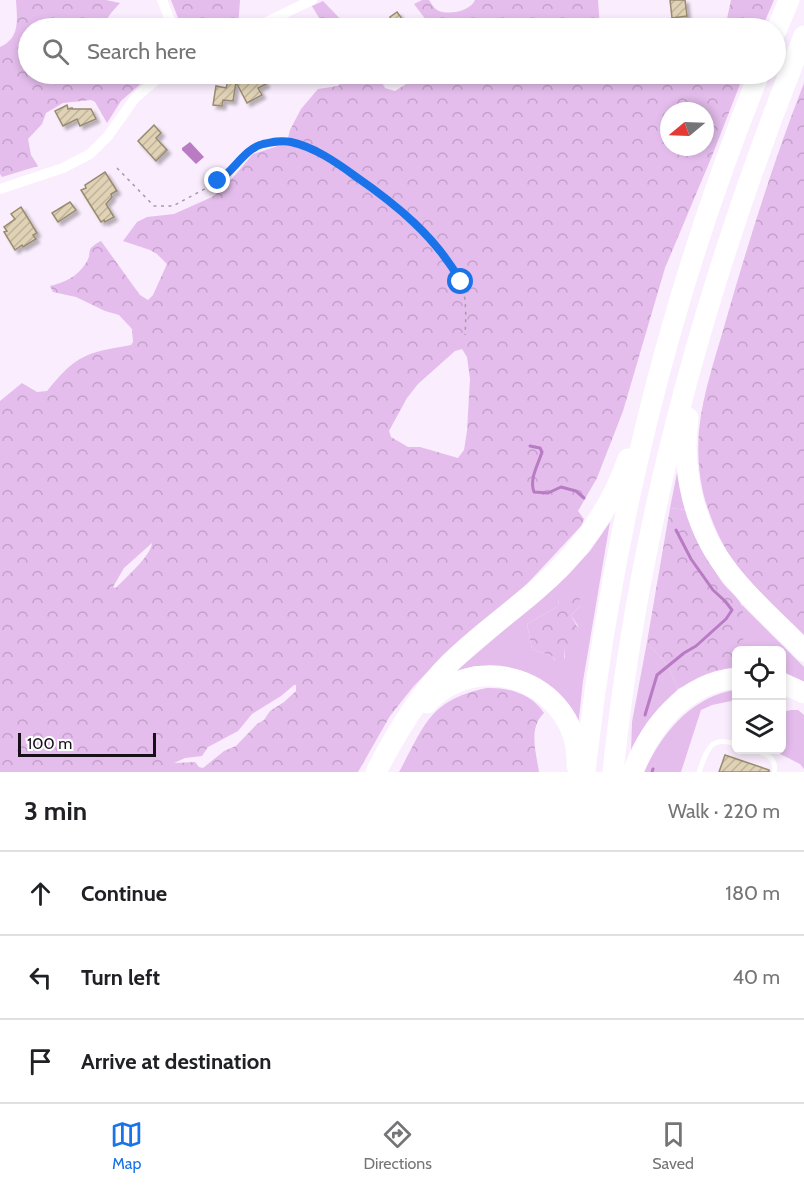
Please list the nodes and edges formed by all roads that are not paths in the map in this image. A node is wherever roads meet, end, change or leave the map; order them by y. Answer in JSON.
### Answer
{"nodes":[{"id":1,"x":162,"y":0,"type":"edge"},
{"id":2,"x":312,"y":0,"type":"edge"},
{"id":3,"x":789,"y":0,"type":"edge"},
{"id":4,"x":170,"y":18,"type":"edge"},
{"id":5,"x":275,"y":18,"type":"edge"},
{"id":6,"x":781,"y":18,"type":"edge"},
{"id":7,"x":804,"y":36,"type":"edge"},
{"id":8,"x":786,"y":83,"type":"edge"},
{"id":9,"x":151,"y":84,"type":"edge"},
{"id":10,"x":755,"y":84,"type":"edge"},
{"id":11,"x":786,"y":84,"type":"edge"},
{"id":12,"x":0,"y":189,"type":"edge"},
{"id":13,"x":718,"y":273,"type":"junction"},
{"id":14,"x":666,"y":348,"type":"junction"},
{"id":15,"x":804,"y":651,"type":"edge"},
{"id":16,"x":732,"y":679,"type":"edge"},
{"id":17,"x":786,"y":685,"type":"edge"},
{"id":18,"x":804,"y":693,"type":"edge"},
{"id":19,"x":732,"y":743,"type":"edge"},
{"id":20,"x":767,"y":754,"type":"edge"},
{"id":21,"x":376,"y":772,"type":"edge"},
{"id":22,"x":384,"y":772,"type":"edge"},
{"id":23,"x":577,"y":772,"type":"edge"},
{"id":24,"x":585,"y":772,"type":"edge"},
{"id":25,"x":613,"y":772,"type":"edge"},
{"id":26,"x":633,"y":772,"type":"edge"},
{"id":27,"x":699,"y":772,"type":"edge"},
{"id":28,"x":774,"y":772,"type":"edge"}],
"edges":[{"from":1,"to":4,"type":"street"},
{"from":2,"to":5,"type":"street"},
{"from":3,"to":6,"type":"highway"},
{"from":7,"to":8,"type":"highway"},
{"from":9,"to":12,"type":"street"},
{"from":10,"to":14,"type":"highway"},
{"from":11,"to":13,"type":"highway"},
{"from":13,"to":15,"type":"highway"},
{"from":13,"to":25,"type":"highway"},
{"from":14,"to":21,"type":"highway"},
{"from":14,"to":24,"type":"highway"},
{"from":16,"to":26,"type":"highway"},
{"from":17,"to":18,"type":"highway"},
{"from":19,"to":27,"type":"lane"},
{"from":20,"to":28,"type":"lane"},
{"from":22,"to":23,"type":"highway"}]}
